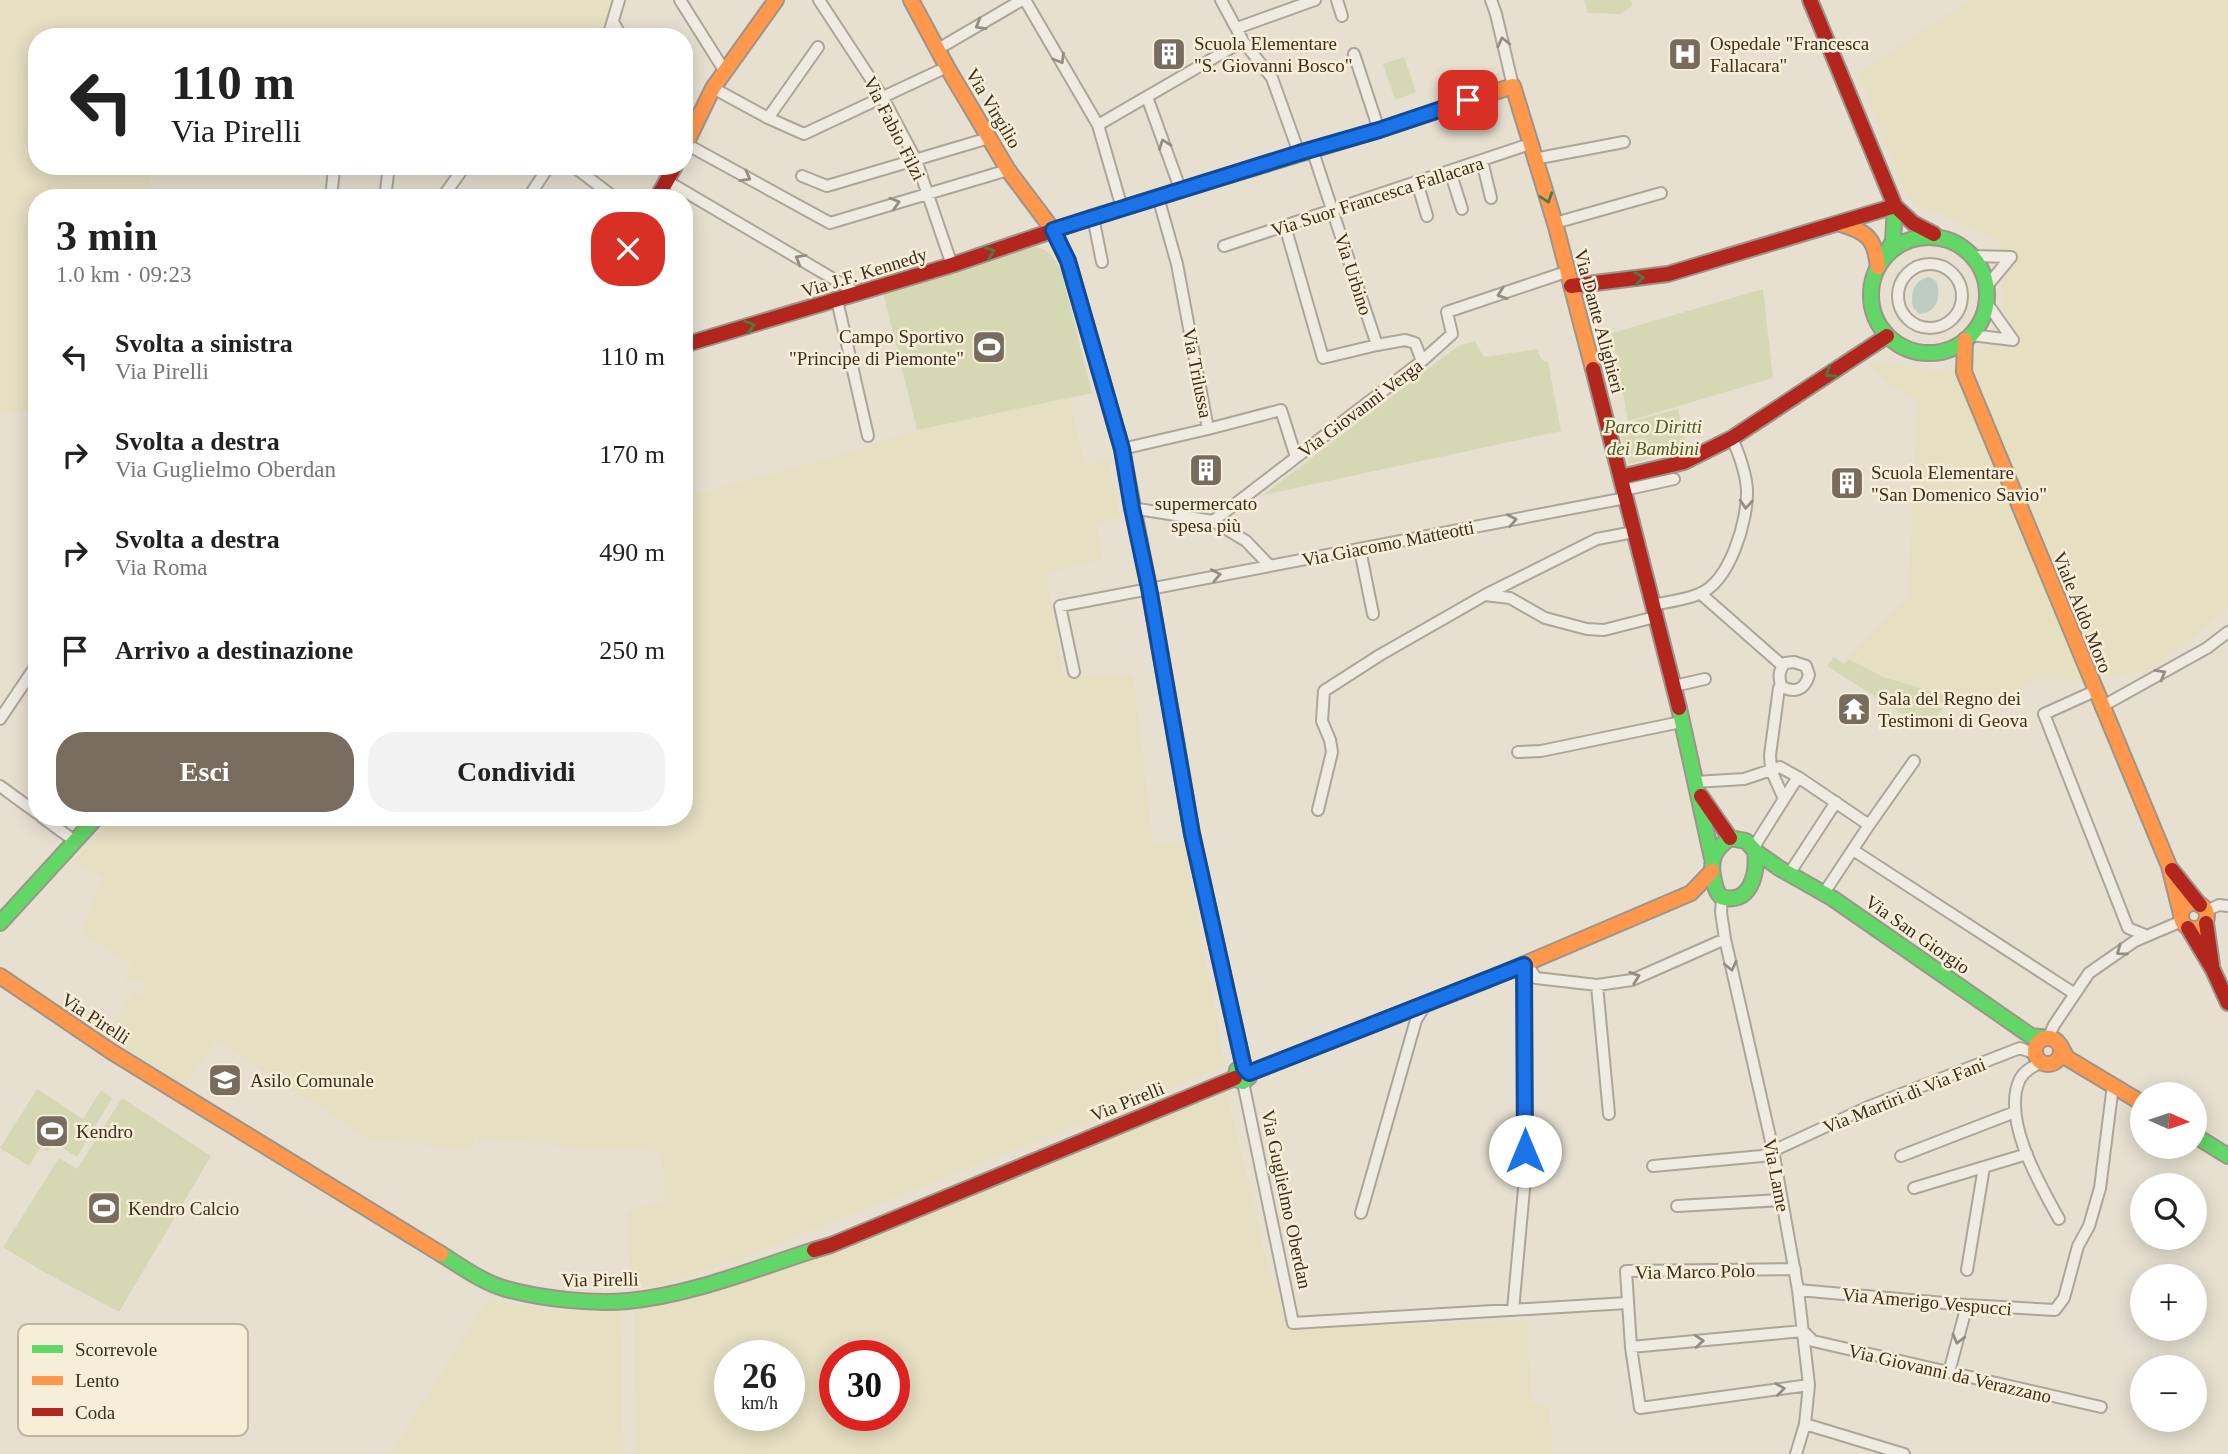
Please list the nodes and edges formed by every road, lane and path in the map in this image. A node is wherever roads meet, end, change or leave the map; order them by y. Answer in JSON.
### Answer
{"nodes":[{"id":1,"x":620,"y":0,"type":"edge"},
{"id":2,"x":680,"y":0,"type":"edge"},
{"id":3,"x":775,"y":0,"type":"edge"},
{"id":4,"x":819,"y":0,"type":"edge"},
{"id":5,"x":911,"y":0,"type":"edge"},
{"id":6,"x":1024,"y":0,"type":"edge"},
{"id":7,"x":1221,"y":0,"type":"edge"},
{"id":8,"x":1315,"y":0,"type":"edge"},
{"id":9,"x":1337,"y":0,"type":"edge"},
{"id":10,"x":1491,"y":0,"type":"edge"},
{"id":11,"x":1810,"y":0,"type":"edge"},
{"id":12,"x":1342,"y":16,"type":"dead end"},
{"id":13,"x":613,"y":22,"type":"junction"},
{"id":14,"x":611,"y":28,"type":"edge"},
{"id":15,"x":617,"y":28,"type":"edge"},
{"id":16,"x":1237,"y":29,"type":"junction"},
{"id":17,"x":1243,"y":41,"type":"junction"},
{"id":18,"x":818,"y":47,"type":"dead end"},
{"id":19,"x":938,"y":49,"type":"junction"},
{"id":20,"x":1354,"y":54,"type":"dead end"},
{"id":21,"x":947,"y":67,"type":"junction"},
{"id":22,"x":724,"y":70,"type":"junction"},
{"id":23,"x":1513,"y":86,"type":"junction"},
{"id":24,"x":713,"y":88,"type":"junction"},
{"id":25,"x":882,"y":96,"type":"junction"},
{"id":26,"x":1147,"y":97,"type":"junction"},
{"id":27,"x":768,"y":118,"type":"junction"},
{"id":28,"x":1098,"y":125,"type":"junction"},
{"id":29,"x":693,"y":128,"type":"edge"},
{"id":30,"x":1379,"y":130,"type":"junction"},
{"id":31,"x":989,"y":138,"type":"junction"},
{"id":32,"x":1624,"y":142,"type":"dead end"},
{"id":33,"x":1530,"y":144,"type":"junction"},
{"id":34,"x":693,"y":148,"type":"edge"},
{"id":35,"x":1306,"y":151,"type":"junction"},
{"id":36,"x":1534,"y":159,"type":"junction"},
{"id":37,"x":916,"y":160,"type":"junction"},
{"id":38,"x":1482,"y":161,"type":"junction"},
{"id":39,"x":1008,"y":170,"type":"junction"},
{"id":40,"x":1450,"y":172,"type":"junction"},
{"id":41,"x":585,"y":175,"type":"edge"},
{"id":42,"x":670,"y":175,"type":"edge"},
{"id":43,"x":802,"y":176,"type":"dead end"},
{"id":44,"x":667,"y":181,"type":"junction"},
{"id":45,"x":1417,"y":182,"type":"junction"},
{"id":46,"x":603,"y":189,"type":"edge"},
{"id":47,"x":662,"y":189,"type":"edge"},
{"id":48,"x":681,"y":189,"type":"edge"},
{"id":49,"x":1181,"y":191,"type":"junction"},
{"id":50,"x":1661,"y":193,"type":"dead end"},
{"id":51,"x":927,"y":194,"type":"junction"},
{"id":52,"x":693,"y":196,"type":"edge"},
{"id":53,"x":1158,"y":197,"type":"junction"},
{"id":54,"x":1491,"y":198,"type":"dead end"},
{"id":55,"x":1895,"y":206,"type":"junction"},
{"id":56,"x":1122,"y":208,"type":"junction"},
{"id":57,"x":1332,"y":209,"type":"junction"},
{"id":58,"x":1462,"y":209,"type":"dead end"},
{"id":59,"x":1427,"y":216,"type":"dead end"},
{"id":60,"x":1093,"y":217,"type":"junction"},
{"id":61,"x":1555,"y":223,"type":"junction"},
{"id":62,"x":1839,"y":223,"type":"junction"},
{"id":63,"x":1285,"y":226,"type":"junction"},
{"id":64,"x":1053,"y":230,"type":"junction"},
{"id":65,"x":1942,"y":238,"type":"junction"},
{"id":66,"x":1224,"y":246,"type":"dead end"},
{"id":67,"x":1972,"y":256,"type":"junction"},
{"id":68,"x":1102,"y":262,"type":"dead end"},
{"id":69,"x":1881,"y":262,"type":"junction"},
{"id":70,"x":952,"y":265,"type":"junction"},
{"id":71,"x":1569,"y":279,"type":"junction"},
{"id":72,"x":859,"y":294,"type":"junction"},
{"id":73,"x":1986,"y":295,"type":"junction"},
{"id":74,"x":838,"y":300,"type":"junction"},
{"id":75,"x":1916,"y":325,"type":"joint"},
{"id":76,"x":1887,"y":336,"type":"junction"},
{"id":77,"x":1968,"y":338,"type":"junction"},
{"id":78,"x":693,"y":342,"type":"edge"},
{"id":79,"x":1377,"y":345,"type":"junction"},
{"id":80,"x":1940,"y":352,"type":"junction"},
{"id":81,"x":1422,"y":361,"type":"junction"},
{"id":82,"x":1964,"y":372,"type":"junction"},
{"id":83,"x":1208,"y":429,"type":"junction"},
{"id":84,"x":868,"y":436,"type":"dead end"},
{"id":85,"x":1732,"y":438,"type":"junction"},
{"id":86,"x":1122,"y":449,"type":"junction"},
{"id":87,"x":1296,"y":457,"type":"junction"},
{"id":88,"x":1674,"y":479,"type":"dead end"},
{"id":89,"x":1624,"y":488,"type":"junction"},
{"id":90,"x":1132,"y":508,"type":"junction"},
{"id":91,"x":1213,"y":521,"type":"junction"},
{"id":92,"x":1634,"y":532,"type":"junction"},
{"id":93,"x":1360,"y":550,"type":"junction"},
{"id":94,"x":1269,"y":565,"type":"junction"},
{"id":95,"x":1149,"y":588,"type":"junction"},
{"id":96,"x":1701,"y":594,"type":"junction"},
{"id":97,"x":1485,"y":595,"type":"junction"},
{"id":98,"x":1653,"y":611,"type":"junction"},
{"id":99,"x":1373,"y":614,"type":"dead end"},
{"id":100,"x":2228,"y":632,"type":"edge"},
{"id":101,"x":1783,"y":666,"type":"junction"},
{"id":102,"x":1073,"y":672,"type":"dead end"},
{"id":103,"x":28,"y":677,"type":"edge"},
{"id":104,"x":1705,"y":679,"type":"dead end"},
{"id":105,"x":1674,"y":686,"type":"junction"},
{"id":106,"x":1782,"y":686,"type":"junction"},
{"id":107,"x":2095,"y":691,"type":"junction"},
{"id":108,"x":2101,"y":707,"type":"junction"},
{"id":109,"x":0,"y":719,"type":"edge"},
{"id":110,"x":1681,"y":722,"type":"junction"},
{"id":111,"x":1518,"y":752,"type":"dead end"},
{"id":112,"x":1914,"y":761,"type":"dead end"},
{"id":113,"x":1772,"y":770,"type":"junction"},
{"id":114,"x":1798,"y":777,"type":"junction"},
{"id":115,"x":0,"y":786,"type":"edge"},
{"id":116,"x":1696,"y":786,"type":"junction"},
{"id":117,"x":1784,"y":799,"type":"junction"},
{"id":118,"x":1836,"y":802,"type":"junction"},
{"id":119,"x":28,"y":806,"type":"edge"},
{"id":120,"x":1318,"y":810,"type":"dead end"},
{"id":121,"x":1869,"y":825,"type":"junction"},
{"id":122,"x":54,"y":826,"type":"edge"},
{"id":123,"x":89,"y":826,"type":"edge"},
{"id":124,"x":1730,"y":838,"type":"junction"},
{"id":125,"x":76,"y":842,"type":"junction"},
{"id":126,"x":1853,"y":850,"type":"junction"},
{"id":127,"x":1755,"y":852,"type":"junction"},
{"id":128,"x":1712,"y":864,"type":"junction"},
{"id":129,"x":2169,"y":866,"type":"junction"},
{"id":130,"x":1784,"y":871,"type":"junction"},
{"id":131,"x":1754,"y":879,"type":"junction"},
{"id":132,"x":1691,"y":893,"type":"junction"},
{"id":133,"x":1824,"y":893,"type":"junction"},
{"id":134,"x":1720,"y":896,"type":"junction"},
{"id":135,"x":2228,"y":906,"type":"edge"},
{"id":136,"x":2204,"y":913,"type":"junction"},
{"id":137,"x":2184,"y":921,"type":"junction"},
{"id":138,"x":2,"y":923,"type":"edge"},
{"id":139,"x":2145,"y":935,"type":"junction"},
{"id":140,"x":1725,"y":939,"type":"junction"},
{"id":141,"x":1525,"y":965,"type":"junction"},
{"id":142,"x":2213,"y":970,"type":"junction"},
{"id":143,"x":0,"y":976,"type":"edge"},
{"id":144,"x":6,"y":984,"type":"edge"},
{"id":145,"x":1597,"y":985,"type":"junction"},
{"id":146,"x":2076,"y":994,"type":"junction"},
{"id":147,"x":2228,"y":1003,"type":"edge"},
{"id":148,"x":1426,"y":1004,"type":"junction"},
{"id":149,"x":2058,"y":1047,"type":"junction"},
{"id":150,"x":2039,"y":1053,"type":"junction"},
{"id":151,"x":1243,"y":1075,"type":"junction"},
{"id":152,"x":2113,"y":1086,"type":"junction"},
{"id":153,"x":2130,"y":1096,"type":"edge"},
{"id":154,"x":2015,"y":1112,"type":"junction"},
{"id":155,"x":1609,"y":1114,"type":"dead end"},
{"id":156,"x":2207,"y":1143,"type":"edge"},
{"id":157,"x":1773,"y":1150,"type":"junction"},
{"id":158,"x":2027,"y":1154,"type":"junction"},
{"id":159,"x":1901,"y":1156,"type":"dead end"},
{"id":160,"x":2228,"y":1156,"type":"edge"},
{"id":161,"x":1653,"y":1166,"type":"dead end"},
{"id":162,"x":1984,"y":1167,"type":"junction"},
{"id":163,"x":1914,"y":1188,"type":"dead end"},
{"id":164,"x":1782,"y":1200,"type":"junction"},
{"id":165,"x":1677,"y":1206,"type":"dead end"},
{"id":166,"x":1361,"y":1213,"type":"dead end"},
{"id":167,"x":2059,"y":1219,"type":"dead end"},
{"id":168,"x":1795,"y":1269,"type":"junction"},
{"id":169,"x":1967,"y":1270,"type":"dead end"},
{"id":170,"x":1798,"y":1290,"type":"junction"},
{"id":171,"x":1628,"y":1303,"type":"junction"},
{"id":172,"x":1967,"y":1305,"type":"junction"},
{"id":173,"x":1513,"y":1310,"type":"junction"},
{"id":174,"x":1293,"y":1323,"type":"joint"},
{"id":175,"x":1803,"y":1331,"type":"junction"},
{"id":176,"x":1631,"y":1347,"type":"junction"},
{"id":177,"x":1949,"y":1372,"type":"junction"},
{"id":178,"x":1808,"y":1385,"type":"junction"},
{"id":179,"x":2101,"y":1408,"type":"dead end"},
{"id":180,"x":1805,"y":1424,"type":"junction"},
{"id":181,"x":1796,"y":1454,"type":"edge"},
{"id":182,"x":1904,"y":1454,"type":"edge"}],
"edges":[{"from":1,"to":13,"type":"street"},
{"from":2,"to":22,"type":"street"},
{"from":3,"to":22,"type":"street"},
{"from":4,"to":25,"type":"street","name":"Via Fabio Filzi"},
{"from":5,"to":19,"type":"street","name":"Via Virgilio"},
{"from":6,"to":19,"type":"street","one_way":true},
{"from":6,"to":28,"type":"street","one_way":true},
{"from":7,"to":16,"type":"street","name":"Via Urbino"},
{"from":8,"to":16,"type":"street"},
{"from":9,"to":12,"type":"street"},
{"from":23,"to":10,"type":"street","name":"Via Dante Alighieri","one_way":true},
{"from":11,"to":55,"type":"street"},
{"from":13,"to":14,"type":"street"},
{"from":13,"to":15,"type":"street"},
{"from":16,"to":17,"type":"street","name":"Via Urbino"},
{"from":17,"to":26,"type":"street"},
{"from":17,"to":35,"type":"street","name":"Via Urbino"},
{"from":18,"to":27,"type":"street"},
{"from":19,"to":21,"type":"street","name":"Via Virgilio"},
{"from":20,"to":30,"type":"street"},
{"from":21,"to":25,"type":"street"},
{"from":21,"to":31,"type":"street","name":"Via Virgilio"},
{"from":22,"to":24,"type":"street"},
{"from":23,"to":30,"type":"street","name":"Via J.F. Kennedy"},
{"from":23,"to":33,"type":"street","name":"Via Dante Alighieri"},
{"from":24,"to":27,"type":"street"},
{"from":24,"to":29,"type":"street"},
{"from":25,"to":27,"type":"street"},
{"from":25,"to":37,"type":"street","name":"Via Fabio Filzi"},
{"from":26,"to":28,"type":"street"},
{"from":49,"to":26,"type":"street","one_way":true},
{"from":28,"to":56,"type":"street"},
{"from":30,"to":35,"type":"street","name":"Via J.F. Kennedy"},
{"from":31,"to":37,"type":"street"},
{"from":31,"to":39,"type":"street","name":"Via Virgilio"},
{"from":32,"to":36,"type":"street"},
{"from":33,"to":36,"type":"street","name":"Via Dante Alighieri"},
{"from":33,"to":38,"type":"street","name":"Via Suor Francesca Fallacara"},
{"from":34,"to":51,"type":"street","one_way":true},
{"from":35,"to":49,"type":"street","name":"Via J.F. Kennedy"},
{"from":35,"to":57,"type":"street","name":"Via Urbino"},
{"from":36,"to":61,"type":"street","name":"Via Dante Alighieri","one_way":true},
{"from":37,"to":43,"type":"street"},
{"from":37,"to":51,"type":"street","name":"Via Fabio Filzi"},
{"from":38,"to":40,"type":"street","name":"Via Suor Francesca Fallacara"},
{"from":38,"to":54,"type":"street"},
{"from":39,"to":51,"type":"street"},
{"from":39,"to":64,"type":"street","name":"Via Virgilio"},
{"from":40,"to":45,"type":"street","name":"Via Suor Francesca Fallacara"},
{"from":40,"to":58,"type":"street"},
{"from":41,"to":46,"type":"street"},
{"from":42,"to":44,"type":"street"},
{"from":44,"to":47,"type":"street"},
{"from":48,"to":44,"type":"street","one_way":true},
{"from":45,"to":57,"type":"street","name":"Via Suor Francesca Fallacara"},
{"from":45,"to":59,"type":"street"},
{"from":49,"to":53,"type":"street","name":"Via J.F. Kennedy"},
{"from":50,"to":61,"type":"street"},
{"from":51,"to":70,"type":"street","name":"Via Fabio Filzi"},
{"from":72,"to":52,"type":"street","one_way":true},
{"from":53,"to":56,"type":"street","name":"Via J.F. Kennedy"},
{"from":53,"to":83,"type":"street","name":"Via Trilussa"},
{"from":55,"to":62,"type":"street"},
{"from":55,"to":65,"type":"street"},
{"from":55,"to":69,"type":"street"},
{"from":56,"to":60,"type":"street","name":"Via J.F. Kennedy"},
{"from":57,"to":63,"type":"street","name":"Via Suor Francesca Fallacara"},
{"from":57,"to":79,"type":"street","name":"Via Urbino"},
{"from":60,"to":64,"type":"street","name":"Via J.F. Kennedy"},
{"from":60,"to":68,"type":"street"},
{"from":61,"to":71,"type":"street","name":"Via Dante Alighieri"},
{"from":62,"to":69,"type":"street"},
{"from":71,"to":62,"type":"street","one_way":true},
{"from":63,"to":66,"type":"street","name":"Via Suor Francesca Fallacara"},
{"from":63,"to":79,"type":"street"},
{"from":70,"to":64,"type":"street","name":"Via J.F. Kennedy","one_way":true},
{"from":64,"to":86,"type":"street","name":"Via Guglielmo Oberdan"},
{"from":65,"to":67,"type":"street"},
{"from":65,"to":69,"type":"street"},
{"from":67,"to":73,"type":"street"},
{"from":67,"to":73,"type":"street"},
{"from":69,"to":76,"type":"street"},
{"from":70,"to":72,"type":"street","name":"Via J.F. Kennedy"},
{"from":71,"to":81,"type":"street","name":"Via Giovanni Verga","one_way":true},
{"from":71,"to":89,"type":"street","name":"Via Dante Alighieri"},
{"from":72,"to":74,"type":"street","name":"Via J.F. Kennedy"},
{"from":73,"to":77,"type":"street"},
{"from":73,"to":77,"type":"street"},
{"from":78,"to":74,"type":"street","name":"Via J.F. Kennedy","one_way":true},
{"from":74,"to":84,"type":"street"},
{"from":75,"to":75,"type":"street"},
{"from":76,"to":80,"type":"street"},
{"from":76,"to":85,"type":"street","one_way":true},
{"from":77,"to":80,"type":"street"},
{"from":77,"to":82,"type":"street","name":"Viale Aldo Moro"},
{"from":79,"to":81,"type":"street"},
{"from":80,"to":82,"type":"street","name":"Viale Aldo Moro"},
{"from":81,"to":87,"type":"street","name":"Via Giovanni Verga"},
{"from":82,"to":107,"type":"street","name":"Viale Aldo Moro"},
{"from":83,"to":86,"type":"street"},
{"from":83,"to":87,"type":"street","name":"Via Trilussa"},
{"from":85,"to":89,"type":"street"},
{"from":85,"to":96,"type":"street","one_way":true},
{"from":86,"to":90,"type":"street","name":"Via Guglielmo Oberdan"},
{"from":87,"to":91,"type":"street","name":"Via Giovanni Verga"},
{"from":88,"to":89,"type":"street","name":"Via Giacomo Matteotti"},
{"from":89,"to":92,"type":"street","name":"Via Dante Alighieri"},
{"from":93,"to":89,"type":"street","name":"Via Giacomo Matteotti","one_way":true},
{"from":90,"to":91,"type":"street"},
{"from":90,"to":95,"type":"street","name":"Via Guglielmo Oberdan"},
{"from":91,"to":94,"type":"street"},
{"from":92,"to":97,"type":"street"},
{"from":92,"to":98,"type":"street","name":"Via Dante Alighieri"},
{"from":93,"to":94,"type":"street","name":"Via Giacomo Matteotti"},
{"from":93,"to":99,"type":"street"},
{"from":95,"to":94,"type":"street","name":"Via Giacomo Matteotti","one_way":true},
{"from":95,"to":102,"type":"street","name":"Via Giacomo Matteotti"},
{"from":95,"to":151,"type":"street","name":"Via Guglielmo Oberdan"},
{"from":96,"to":98,"type":"street"},
{"from":96,"to":101,"type":"street"},
{"from":97,"to":98,"type":"street"},
{"from":97,"to":120,"type":"street"},
{"from":98,"to":105,"type":"street","name":"Via Dante Alighieri"},
{"from":108,"to":100,"type":"street","one_way":true},
{"from":101,"to":106,"type":"street"},
{"from":101,"to":106,"type":"street"},
{"from":103,"to":109,"type":"street"},
{"from":104,"to":105,"type":"street"},
{"from":105,"to":110,"type":"street","name":"Via Dante Alighieri"},
{"from":106,"to":113,"type":"street"},
{"from":107,"to":108,"type":"street","name":"Viale Aldo Moro"},
{"from":107,"to":139,"type":"street"},
{"from":108,"to":129,"type":"street","name":"Viale Aldo Moro"},
{"from":110,"to":111,"type":"street"},
{"from":110,"to":116,"type":"street","name":"Via Dante Alighieri"},
{"from":112,"to":121,"type":"street"},
{"from":113,"to":114,"type":"street"},
{"from":113,"to":116,"type":"street"},
{"from":113,"to":117,"type":"street"},
{"from":114,"to":117,"type":"street"},
{"from":114,"to":118,"type":"street"},
{"from":115,"to":119,"type":"street"},
{"from":116,"to":124,"type":"street"},
{"from":116,"to":128,"type":"street","name":"Via Dante Alighieri"},
{"from":117,"to":127,"type":"street"},
{"from":118,"to":121,"type":"street"},
{"from":118,"to":130,"type":"street"},
{"from":121,"to":126,"type":"street"},
{"from":122,"to":125,"type":"street"},
{"from":123,"to":125,"type":"street"},
{"from":124,"to":127,"type":"street"},
{"from":124,"to":128,"type":"street"},
{"from":125,"to":138,"type":"street"},
{"from":126,"to":133,"type":"street"},
{"from":126,"to":146,"type":"street"},
{"from":127,"to":130,"type":"street","name":"Via San Giorgio"},
{"from":127,"to":131,"type":"street"},
{"from":128,"to":132,"type":"street","name":"Via Pirelli"},
{"from":128,"to":134,"type":"street"},
{"from":129,"to":136,"type":"street","name":"Viale Aldo Moro"},
{"from":129,"to":137,"type":"street","name":"Viale Aldo Moro"},
{"from":130,"to":131,"type":"street"},
{"from":130,"to":133,"type":"street","name":"Via San Giorgio"},
{"from":131,"to":134,"type":"street"},
{"from":132,"to":134,"type":"street","name":"Via Pirelli"},
{"from":132,"to":141,"type":"street","name":"Via Pirelli"},
{"from":133,"to":150,"type":"street","name":"Via San Giorgio"},
{"from":134,"to":140,"type":"street","name":"Via Lame"},
{"from":135,"to":136,"type":"street"},
{"from":136,"to":137,"type":"street"},
{"from":136,"to":137,"type":"street"},
{"from":136,"to":142,"type":"street","name":"Viale Aldo Moro"},
{"from":137,"to":139,"type":"street"},
{"from":137,"to":142,"type":"street","name":"Viale Aldo Moro"},
{"from":139,"to":146,"type":"street","one_way":true},
{"from":145,"to":140,"type":"street","one_way":true},
{"from":140,"to":157,"type":"street","name":"Via Lame","one_way":true},
{"from":141,"to":145,"type":"street"},
{"from":141,"to":148,"type":"street","name":"Via Pirelli"},
{"from":141,"to":173,"type":"street"},
{"from":142,"to":147,"type":"street","name":"Viale Aldo Moro"},
{"from":143,"to":144,"type":"street","name":"Via Pirelli"},
{"from":144,"to":151,"type":"street","name":"Via Pirelli"},
{"from":145,"to":155,"type":"street"},
{"from":146,"to":149,"type":"street"},
{"from":148,"to":151,"type":"street","name":"Via Pirelli"},
{"from":148,"to":166,"type":"street"},
{"from":149,"to":150,"type":"street"},
{"from":149,"to":150,"type":"street"},
{"from":149,"to":152,"type":"street"},
{"from":150,"to":154,"type":"street"},
{"from":150,"to":157,"type":"street","name":"Via Martiri di Via Fani"},
{"from":151,"to":174,"type":"street","name":"Via Guglielmo Oberdan"},
{"from":152,"to":153,"type":"street"},
{"from":152,"to":172,"type":"street","name":"Via Amerigo Vespucci"},
{"from":154,"to":158,"type":"street"},
{"from":154,"to":159,"type":"street"},
{"from":156,"to":160,"type":"street"},
{"from":157,"to":161,"type":"street","name":"Via Martiri di Via Fani"},
{"from":157,"to":164,"type":"street","name":"Via Lame"},
{"from":158,"to":162,"type":"street"},
{"from":158,"to":167,"type":"street"},
{"from":162,"to":163,"type":"street"},
{"from":162,"to":169,"type":"street"},
{"from":164,"to":165,"type":"street"},
{"from":164,"to":168,"type":"street","name":"Via Lame"},
{"from":168,"to":170,"type":"street","name":"Via Lame"},
{"from":168,"to":171,"type":"street","name":"Via Marco Polo"},
{"from":170,"to":172,"type":"street","name":"Via Amerigo Vespucci"},
{"from":170,"to":175,"type":"street","name":"Via Lame"},
{"from":171,"to":173,"type":"street","name":"Via Marco Polo"},
{"from":171,"to":176,"type":"street","name":"Via Marco Polo"},
{"from":172,"to":177,"type":"street","one_way":true},
{"from":173,"to":174,"type":"street","name":"Via Marco Polo"},
{"from":176,"to":175,"type":"street","one_way":true},
{"from":175,"to":177,"type":"street","name":"Via Giovanni da Verazzano"},
{"from":175,"to":178,"type":"street","name":"Via Lame"},
{"from":176,"to":178,"type":"street","name":"Via Marco Polo","one_way":true},
{"from":177,"to":179,"type":"street","name":"Via Giovanni da Verazzano"},
{"from":178,"to":180,"type":"street","name":"Via Lame"},
{"from":180,"to":181,"type":"street","name":"Via Lame"},
{"from":180,"to":182,"type":"street"}]}
